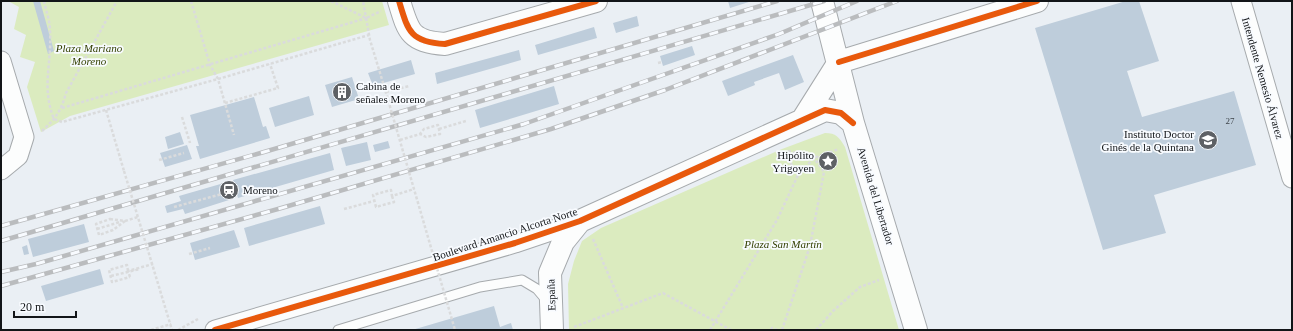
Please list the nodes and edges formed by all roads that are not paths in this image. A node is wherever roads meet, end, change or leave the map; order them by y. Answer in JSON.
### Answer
{"nodes":[{"id":1,"x":596,"y":1,"type":"edge"},
{"id":2,"x":822,"y":1,"type":"edge"},
{"id":3,"x":1037,"y":1,"type":"edge"},
{"id":4,"x":1241,"y":1,"type":"edge"},
{"id":5,"x":391,"y":5,"type":"edge"},
{"id":6,"x":1,"y":61,"type":"edge"},
{"id":7,"x":839,"y":62,"type":"junction"},
{"id":8,"x":803,"y":119,"type":"junction"},
{"id":9,"x":856,"y":132,"type":"junction"},
{"id":10,"x":1,"y":170,"type":"edge"},
{"id":11,"x":1292,"y":178,"type":"edge"},
{"id":12,"x":583,"y":220,"type":"junction"},
{"id":13,"x":551,"y":305,"type":"junction"},
{"id":14,"x":560,"y":329,"type":"edge"},
{"id":15,"x":215,"y":330,"type":"edge"},
{"id":16,"x":338,"y":330,"type":"edge"},
{"id":17,"x":916,"y":330,"type":"edge"}],
"edges":[{"from":1,"to":5,"type":"street"},
{"from":2,"to":7,"type":"street","name":"Avenida del Libertador"},
{"from":3,"to":7,"type":"street"},
{"from":4,"to":11,"type":"street","name":"Intendente Nemesio Álvarez"},
{"from":6,"to":10,"type":"street"},
{"from":7,"to":8,"type":"street"},
{"from":7,"to":9,"type":"street","name":"Avenida del Libertador"},
{"from":8,"to":9,"type":"street","name":"Boulevard Amancio Alcorta Norte"},
{"from":8,"to":12,"type":"street","name":"Boulevard Amancio Alcorta Norte"},
{"from":9,"to":17,"type":"street","name":"Avenida del Libertador"},
{"from":12,"to":13,"type":"street","name":"España"},
{"from":12,"to":15,"type":"street","name":"Boulevard Amancio Alcorta Norte"},
{"from":13,"to":14,"type":"street","name":"España"},
{"from":13,"to":16,"type":"lane"}]}
